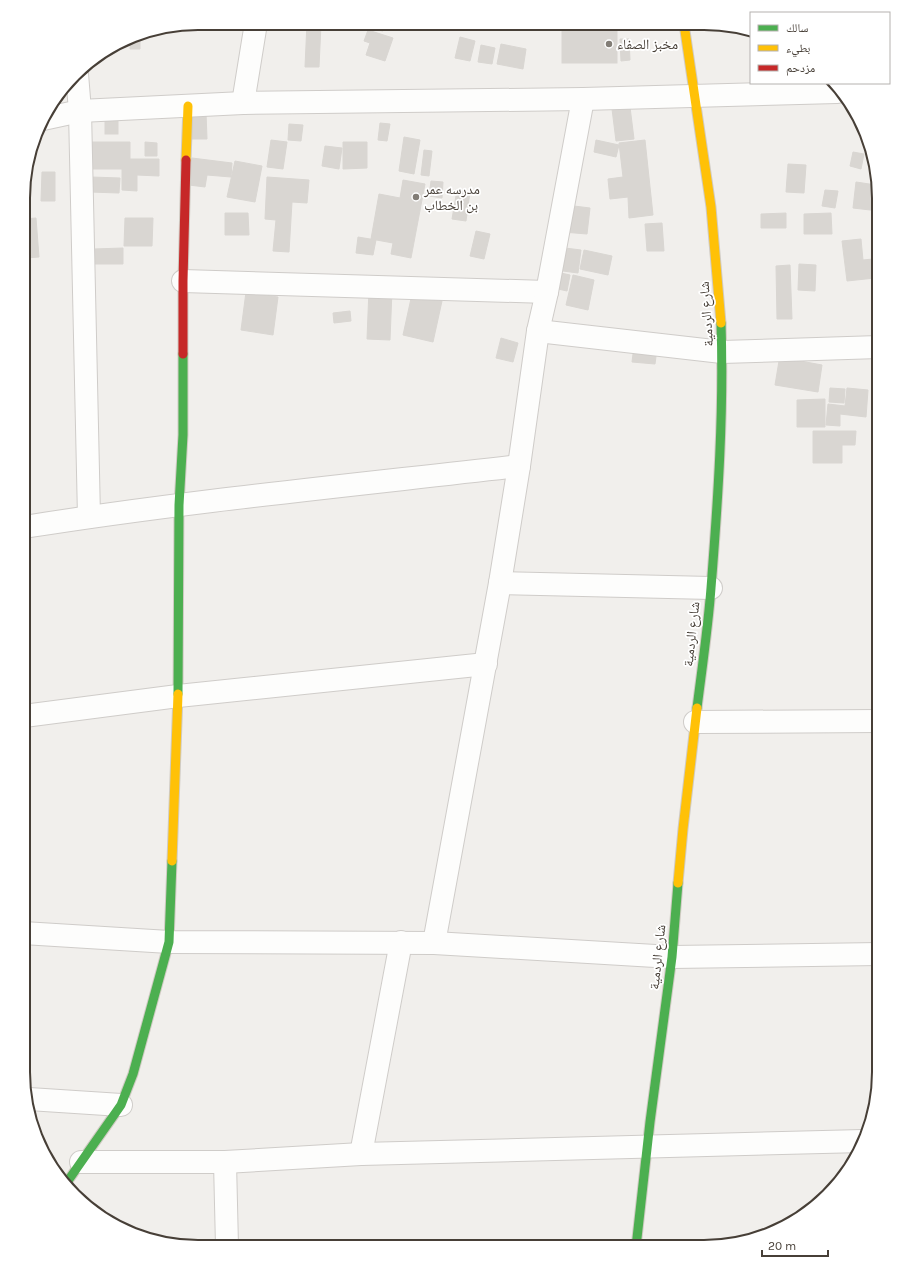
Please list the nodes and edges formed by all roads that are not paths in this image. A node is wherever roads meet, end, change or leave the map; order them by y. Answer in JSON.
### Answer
{"nodes":[{"id":1,"x":255,"y":30,"type":"edge"},
{"id":2,"x":685,"y":30,"type":"edge"},
{"id":3,"x":78,"y":81,"type":"edge"},
{"id":4,"x":834,"y":92,"type":"edge"},
{"id":5,"x":695,"y":96,"type":"junction"},
{"id":6,"x":583,"y":99,"type":"junction"},
{"id":7,"x":243,"y":103,"type":"junction"},
{"id":8,"x":188,"y":106,"type":"junction"},
{"id":9,"x":80,"y":111,"type":"junction"},
{"id":10,"x":51,"y":117,"type":"edge"},
{"id":11,"x":183,"y":281,"type":"junction"},
{"id":12,"x":547,"y":292,"type":"junction"},
{"id":13,"x":538,"y":331,"type":"junction"},
{"id":14,"x":872,"y":347,"type":"edge"},
{"id":15,"x":722,"y":352,"type":"junction"},
{"id":16,"x":519,"y":466,"type":"junction"},
{"id":17,"x":179,"y":505,"type":"junction"},
{"id":18,"x":89,"y":517,"type":"junction"},
{"id":19,"x":30,"y":526,"type":"edge"},
{"id":20,"x":500,"y":583,"type":"junction"},
{"id":21,"x":710,"y":588,"type":"junction"},
{"id":22,"x":486,"y":664,"type":"junction"},
{"id":23,"x":178,"y":696,"type":"junction"},
{"id":24,"x":30,"y":715,"type":"edge"},
{"id":25,"x":872,"y":721,"type":"edge"},
{"id":26,"x":695,"y":722,"type":"junction"},
{"id":27,"x":30,"y":933,"type":"edge"},
{"id":28,"x":169,"y":942,"type":"junction"},
{"id":29,"x":401,"y":942,"type":"junction"},
{"id":30,"x":434,"y":943,"type":"junction"},
{"id":31,"x":872,"y":954,"type":"edge"},
{"id":32,"x":672,"y":957,"type":"junction"},
{"id":33,"x":32,"y":1099,"type":"edge"},
{"id":34,"x":120,"y":1105,"type":"junction"},
{"id":35,"x":857,"y":1141,"type":"edge"},
{"id":36,"x":647,"y":1147,"type":"junction"},
{"id":37,"x":361,"y":1154,"type":"junction"},
{"id":38,"x":81,"y":1162,"type":"junction"},
{"id":39,"x":225,"y":1162,"type":"junction"},
{"id":40,"x":69,"y":1179,"type":"edge"},
{"id":41,"x":228,"y":1240,"type":"edge"},
{"id":42,"x":637,"y":1240,"type":"edge"}],
"edges":[{"from":1,"to":7,"type":"street"},
{"from":2,"to":5,"type":"street","name":"شارع الردمية"},
{"from":3,"to":9,"type":"street"},
{"from":4,"to":5,"type":"street"},
{"from":5,"to":6,"type":"street"},
{"from":5,"to":15,"type":"street","name":"شارع الردمية"},
{"from":6,"to":7,"type":"street"},
{"from":6,"to":12,"type":"street"},
{"from":7,"to":8,"type":"street"},
{"from":8,"to":9,"type":"street"},
{"from":8,"to":11,"type":"street"},
{"from":9,"to":10,"type":"street"},
{"from":9,"to":18,"type":"street"},
{"from":11,"to":12,"type":"street"},
{"from":11,"to":17,"type":"street"},
{"from":12,"to":13,"type":"street"},
{"from":13,"to":15,"type":"street"},
{"from":13,"to":16,"type":"street"},
{"from":14,"to":15,"type":"street"},
{"from":15,"to":21,"type":"street","name":"شارع الردمية"},
{"from":16,"to":17,"type":"street"},
{"from":16,"to":20,"type":"street"},
{"from":17,"to":18,"type":"street"},
{"from":17,"to":23,"type":"street"},
{"from":18,"to":19,"type":"street"},
{"from":20,"to":21,"type":"street"},
{"from":20,"to":22,"type":"street"},
{"from":21,"to":26,"type":"street","name":"شارع الردمية"},
{"from":22,"to":23,"type":"street"},
{"from":22,"to":30,"type":"street"},
{"from":23,"to":24,"type":"street"},
{"from":23,"to":28,"type":"street"},
{"from":25,"to":26,"type":"street"},
{"from":26,"to":32,"type":"street","name":"شارع الردمية"},
{"from":27,"to":28,"type":"street"},
{"from":28,"to":29,"type":"street"},
{"from":28,"to":34,"type":"street"},
{"from":29,"to":30,"type":"street"},
{"from":29,"to":37,"type":"street"},
{"from":30,"to":32,"type":"street"},
{"from":31,"to":32,"type":"street"},
{"from":32,"to":36,"type":"street","name":"شارع الردمية"},
{"from":33,"to":34,"type":"street"},
{"from":34,"to":38,"type":"street"},
{"from":35,"to":36,"type":"street"},
{"from":36,"to":37,"type":"street"},
{"from":36,"to":42,"type":"street","name":"شارع الردمية"},
{"from":37,"to":39,"type":"street"},
{"from":38,"to":39,"type":"street"},
{"from":38,"to":40,"type":"street"},
{"from":39,"to":41,"type":"street"}]}
